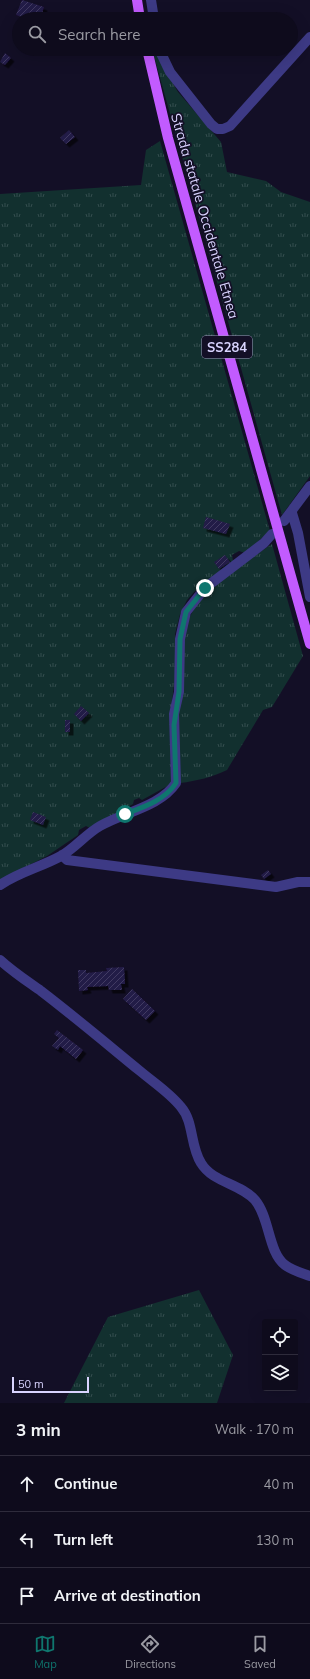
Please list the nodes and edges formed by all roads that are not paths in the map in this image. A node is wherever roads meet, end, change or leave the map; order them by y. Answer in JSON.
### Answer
{"nodes":[{"id":1,"x":137,"y":0,"type":"edge"},
{"id":2,"x":151,"y":0,"type":"edge"},
{"id":3,"x":139,"y":12,"type":"edge"},
{"id":4,"x":153,"y":12,"type":"edge"},
{"id":5,"x":310,"y":38,"type":"edge"},
{"id":6,"x":298,"y":51,"type":"edge"},
{"id":7,"x":149,"y":56,"type":"edge"},
{"id":8,"x":162,"y":56,"type":"edge"},
{"id":9,"x":294,"y":56,"type":"edge"},
{"id":10,"x":310,"y":486,"type":"edge"},
{"id":11,"x":292,"y":513,"type":"junction"},
{"id":12,"x":284,"y":521,"type":"dead end"},
{"id":13,"x":272,"y":534,"type":"dead end"},
{"id":14,"x":310,"y":597,"type":"edge"},
{"id":15,"x":310,"y":644,"type":"edge"},
{"id":16,"x":62,"y":855,"type":"junction"},
{"id":17,"x":310,"y":882,"type":"edge"},
{"id":18,"x":0,"y":885,"type":"edge"},
{"id":19,"x":0,"y":960,"type":"edge"},
{"id":20,"x":310,"y":1276,"type":"edge"}],
"edges":[{"from":1,"to":3,"type":"main road"},
{"from":2,"to":4,"type":"lane"},
{"from":5,"to":6,"type":"lane"},
{"from":7,"to":15,"type":"main road","name":"Strada statale Occidentale Etnea","number":"SS284"},
{"from":8,"to":9,"type":"lane"},
{"from":10,"to":11,"type":"lane"},
{"from":11,"to":12,"type":"lane"},
{"from":11,"to":14,"type":"lane"},
{"from":13,"to":16,"type":"lane"},
{"from":16,"to":17,"type":"lane"},
{"from":16,"to":18,"type":"lane"},
{"from":19,"to":20,"type":"lane"}]}
